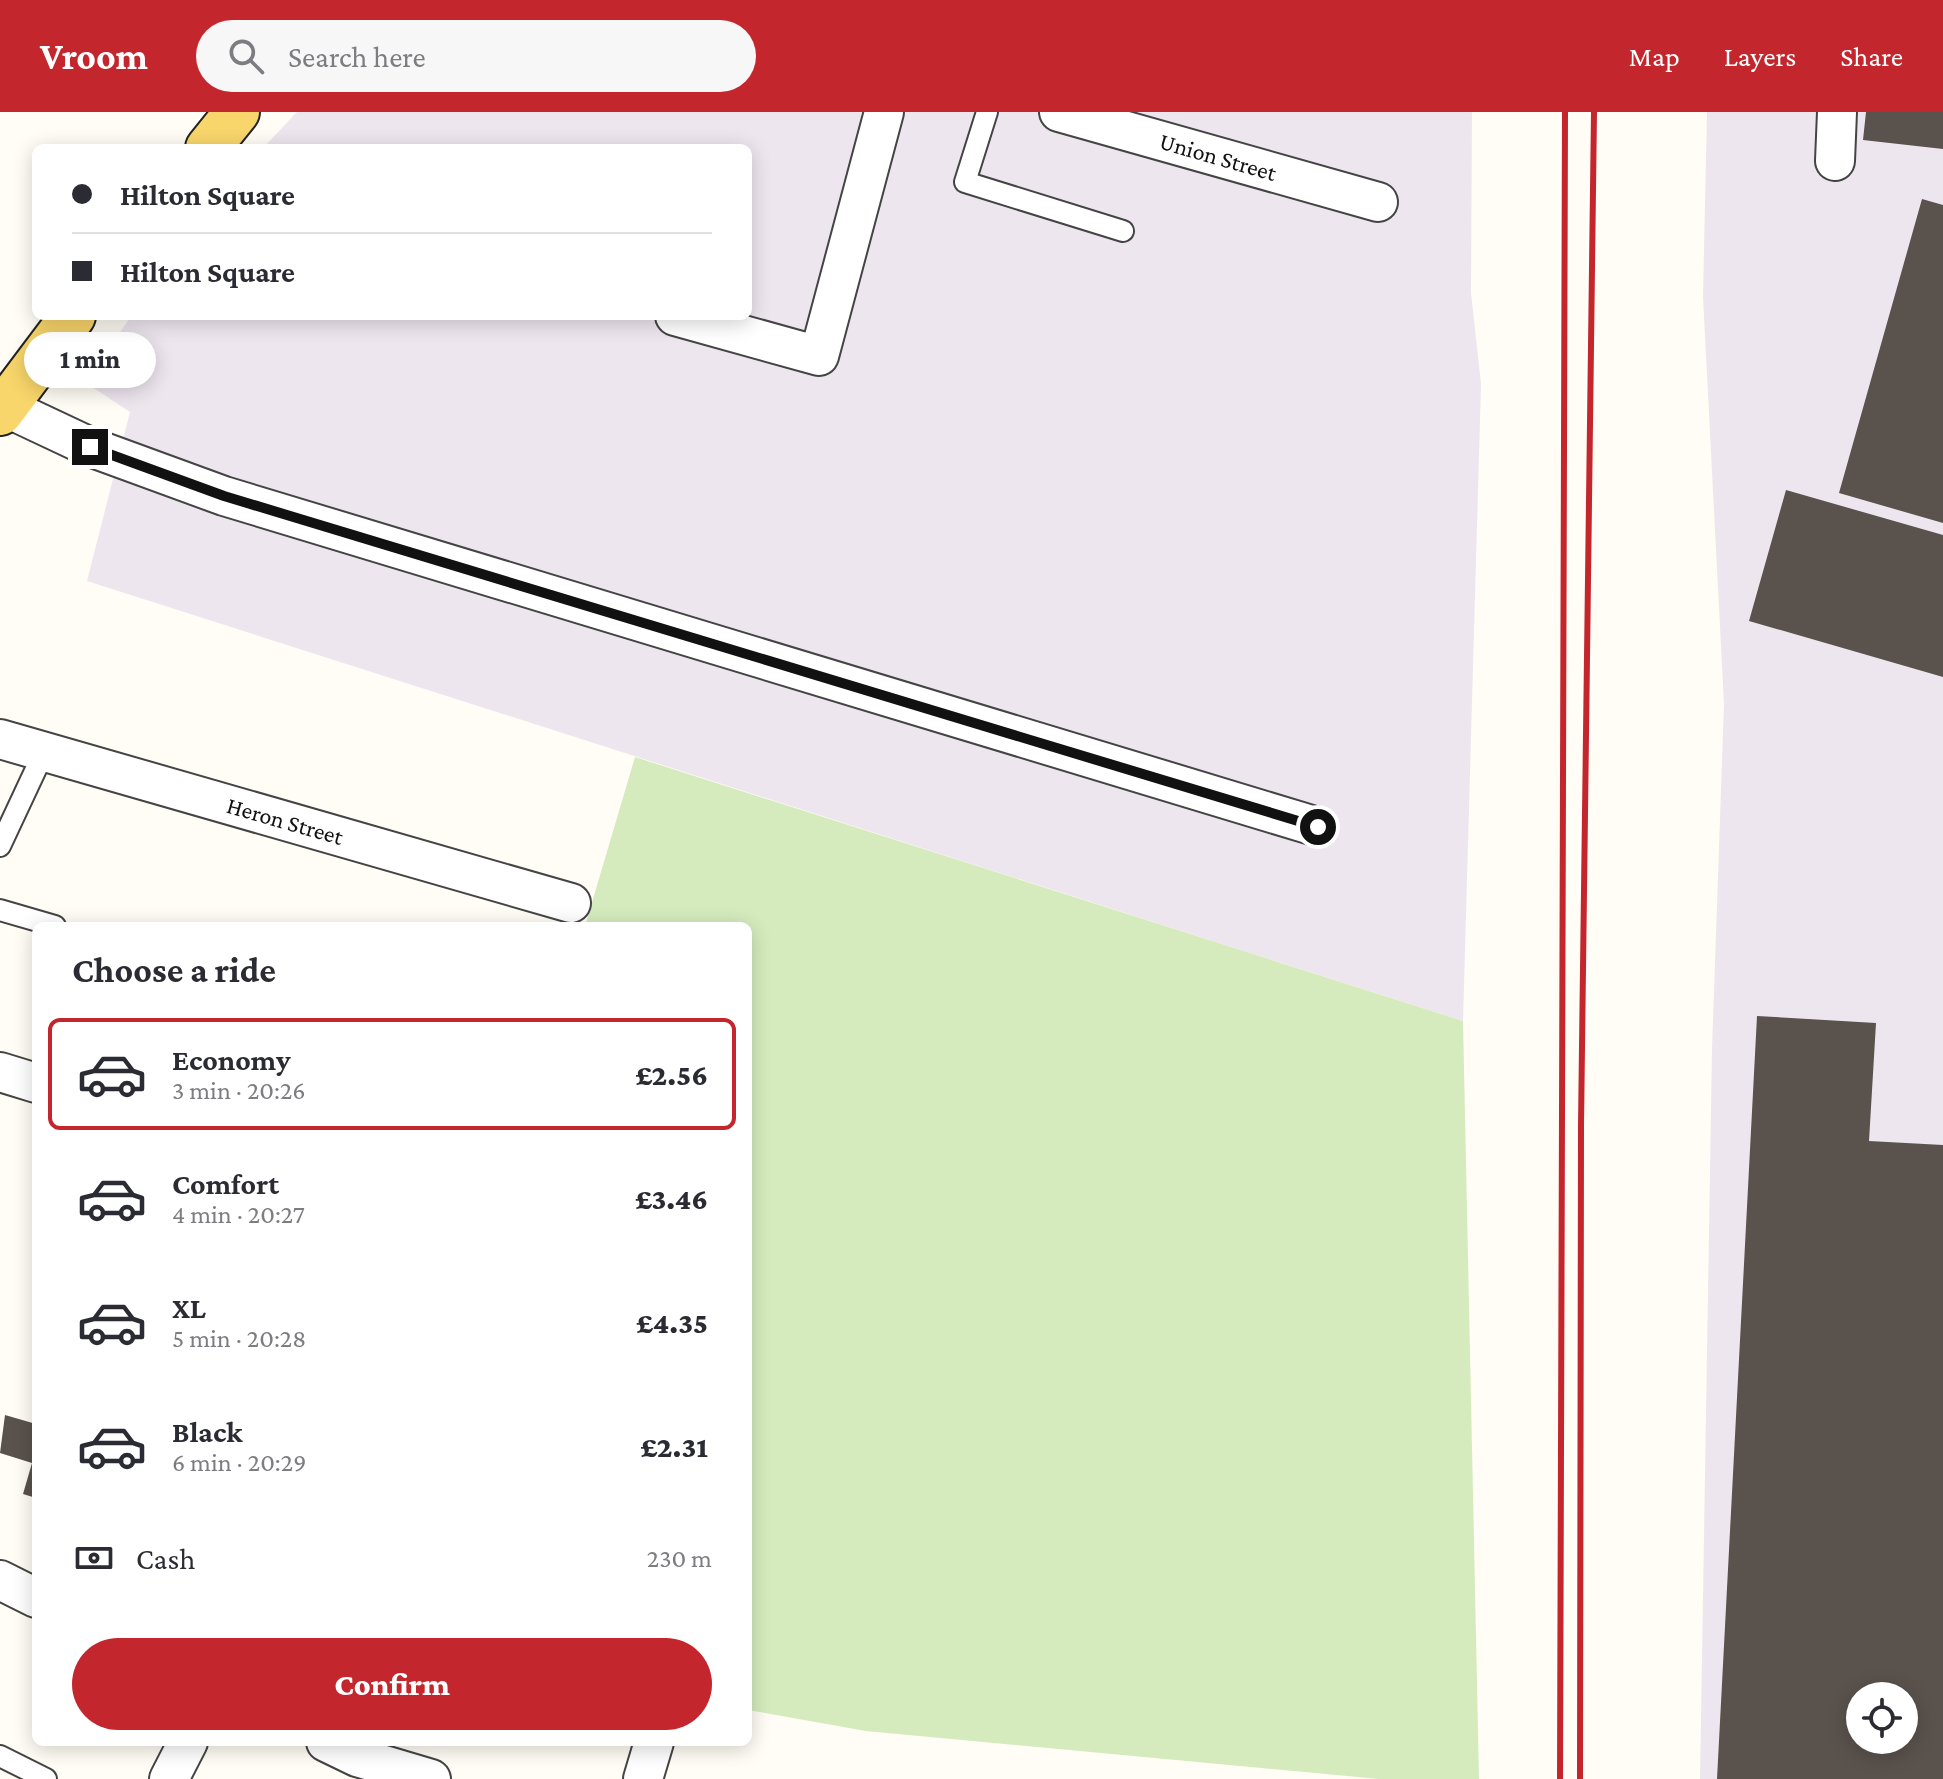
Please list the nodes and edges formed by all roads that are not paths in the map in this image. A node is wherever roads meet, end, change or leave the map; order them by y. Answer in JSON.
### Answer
{"nodes":[{"id":1,"x":237,"y":112,"type":"edge"},
{"id":2,"x":884,"y":112,"type":"edge"},
{"id":3,"x":987,"y":112,"type":"edge"},
{"id":4,"x":1059,"y":112,"type":"edge"},
{"id":5,"x":1837,"y":112,"type":"edge"},
{"id":6,"x":211,"y":144,"type":"edge"},
{"id":7,"x":1835,"y":161,"type":"dead end"},
{"id":8,"x":1378,"y":202,"type":"dead end"},
{"id":9,"x":1123,"y":231,"type":"dead end"},
{"id":10,"x":70,"y":320,"type":"edge"},
{"id":11,"x":689,"y":320,"type":"edge"},
{"id":12,"x":2,"y":410,"type":"edge"},
{"id":13,"x":0,"y":739,"type":"edge"},
{"id":14,"x":44,"y":752,"type":"junction"},
{"id":15,"x":1318,"y":827,"type":"dead end"},
{"id":16,"x":0,"y":846,"type":"edge"},
{"id":17,"x":0,"y":910,"type":"edge"},
{"id":18,"x":568,"y":914,"type":"edge"},
{"id":19,"x":41,"y":922,"type":"edge"},
{"id":20,"x":0,"y":1072,"type":"edge"},
{"id":21,"x":32,"y":1082,"type":"edge"},
{"id":22,"x":0,"y":1580,"type":"edge"},
{"id":23,"x":32,"y":1596,"type":"edge"},
{"id":24,"x":186,"y":1746,"type":"edge"},
{"id":25,"x":653,"y":1746,"type":"edge"},
{"id":26,"x":0,"y":1756,"type":"edge"},
{"id":27,"x":344,"y":1759,"type":"edge"},
{"id":28,"x":46,"y":1779,"type":"edge"},
{"id":29,"x":169,"y":1779,"type":"edge"},
{"id":30,"x":431,"y":1779,"type":"edge"},
{"id":31,"x":643,"y":1779,"type":"edge"}],
"edges":[{"from":1,"to":6,"type":"main road"},
{"from":2,"to":11,"type":"street"},
{"from":3,"to":9,"type":"lane"},
{"from":4,"to":8,"type":"street","name":"Union Street"},
{"from":5,"to":7,"type":"street"},
{"from":10,"to":12,"type":"main road"},
{"from":12,"to":15,"type":"street"},
{"from":13,"to":14,"type":"street","name":"Heron Street"},
{"from":14,"to":16,"type":"lane"},
{"from":14,"to":18,"type":"street","name":"Heron Street"},
{"from":17,"to":19,"type":"lane"},
{"from":20,"to":21,"type":"street"},
{"from":22,"to":23,"type":"street"},
{"from":24,"to":29,"type":"street"},
{"from":25,"to":31,"type":"street"},
{"from":26,"to":28,"type":"lane"},
{"from":27,"to":30,"type":"street"}]}
